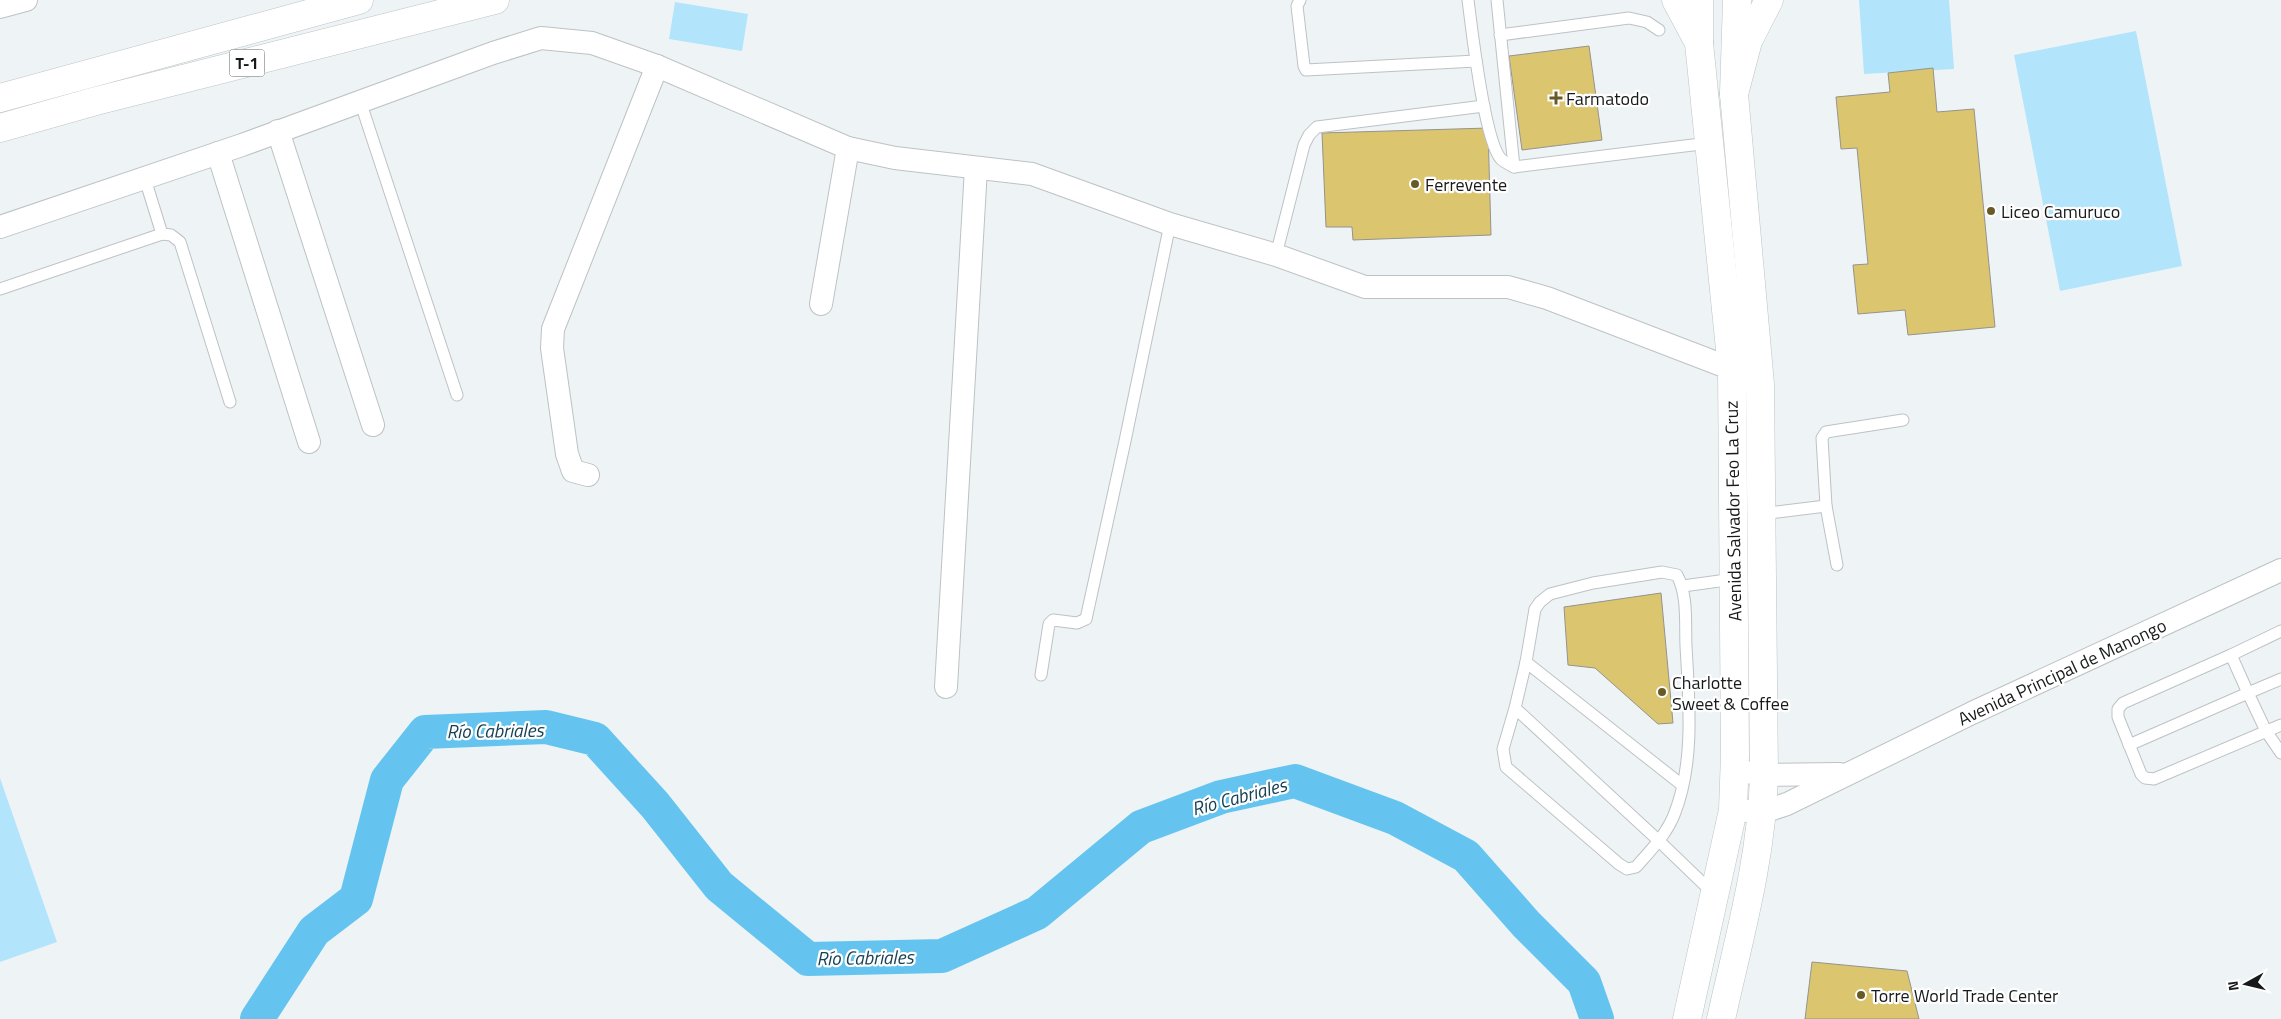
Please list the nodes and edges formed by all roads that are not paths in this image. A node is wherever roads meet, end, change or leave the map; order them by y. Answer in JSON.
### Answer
{"nodes":[{"id":1,"x":26,"y":0,"type":"edge"},
{"id":2,"x":359,"y":0,"type":"edge"},
{"id":3,"x":495,"y":0,"type":"edge"},
{"id":4,"x":1300,"y":0,"type":"edge"},
{"id":5,"x":1468,"y":0,"type":"edge"},
{"id":6,"x":1497,"y":0,"type":"edge"},
{"id":7,"x":1676,"y":0,"type":"edge"},
{"id":8,"x":1698,"y":0,"type":"edge"},
{"id":9,"x":1737,"y":0,"type":"edge"},
{"id":10,"x":1769,"y":0,"type":"edge"},
{"id":11,"x":0,"y":7,"type":"edge"},
{"id":12,"x":1660,"y":30,"type":"dead end"},
{"id":13,"x":1500,"y":36,"type":"junction"},
{"id":14,"x":1698,"y":43,"type":"junction"},
{"id":15,"x":1476,"y":61,"type":"junction"},
{"id":16,"x":657,"y":66,"type":"junction"},
{"id":17,"x":1734,"y":94,"type":"junction"},
{"id":18,"x":0,"y":98,"type":"edge"},
{"id":19,"x":360,"y":101,"type":"junction"},
{"id":20,"x":1484,"y":106,"type":"junction"},
{"id":21,"x":0,"y":128,"type":"edge"},
{"id":22,"x":278,"y":132,"type":"junction"},
{"id":23,"x":1708,"y":143,"type":"junction"},
{"id":24,"x":848,"y":148,"type":"junction"},
{"id":25,"x":218,"y":153,"type":"junction"},
{"id":26,"x":1514,"y":167,"type":"junction"},
{"id":27,"x":976,"y":168,"type":"junction"},
{"id":28,"x":145,"y":179,"type":"junction"},
{"id":29,"x":1170,"y":224,"type":"junction"},
{"id":30,"x":0,"y":227,"type":"edge"},
{"id":31,"x":162,"y":234,"type":"junction"},
{"id":32,"x":1276,"y":255,"type":"junction"},
{"id":33,"x":0,"y":289,"type":"edge"},
{"id":34,"x":821,"y":304,"type":"dead end"},
{"id":35,"x":1732,"y":369,"type":"junction"},
{"id":36,"x":457,"y":395,"type":"dead end"},
{"id":37,"x":230,"y":402,"type":"dead end"},
{"id":38,"x":1903,"y":420,"type":"dead end"},
{"id":39,"x":373,"y":425,"type":"dead end"},
{"id":40,"x":309,"y":442,"type":"dead end"},
{"id":41,"x":588,"y":475,"type":"dead end"},
{"id":42,"x":1826,"y":506,"type":"junction"},
{"id":43,"x":1761,"y":514,"type":"junction"},
{"id":44,"x":1837,"y":565,"type":"dead end"},
{"id":45,"x":2281,"y":570,"type":"edge"},
{"id":46,"x":1734,"y":579,"type":"junction"},
{"id":47,"x":1683,"y":586,"type":"junction"},
{"id":48,"x":2281,"y":631,"type":"edge"},
{"id":49,"x":2231,"y":655,"type":"junction"},
{"id":50,"x":1526,"y":662,"type":"junction"},
{"id":51,"x":1041,"y":676,"type":"dead end"},
{"id":52,"x":2281,"y":679,"type":"edge"},
{"id":53,"x":946,"y":687,"type":"dead end"},
{"id":54,"x":2248,"y":693,"type":"junction"},
{"id":55,"x":1514,"y":708,"type":"junction"},
{"id":56,"x":2281,"y":725,"type":"edge"},
{"id":57,"x":2266,"y":731,"type":"junction"},
{"id":58,"x":2130,"y":745,"type":"junction"},
{"id":59,"x":2281,"y":753,"type":"edge"},
{"id":60,"x":1734,"y":770,"type":"junction"},
{"id":61,"x":1764,"y":774,"type":"junction"},
{"id":62,"x":1844,"y":774,"type":"junction"},
{"id":63,"x":1682,"y":785,"type":"junction"},
{"id":64,"x":1733,"y":810,"type":"junction"},
{"id":65,"x":1764,"y":812,"type":"junction"},
{"id":66,"x":1659,"y":841,"type":"junction"},
{"id":67,"x":1714,"y":894,"type":"junction"},
{"id":68,"x":1687,"y":1019,"type":"edge"},
{"id":69,"x":1721,"y":1019,"type":"edge"}],
"edges":[{"from":1,"to":11,"type":"street"},
{"from":2,"to":18,"type":"main road","number":"T-1"},
{"from":3,"to":21,"type":"main road","number":"T-1"},
{"from":4,"to":15,"type":"lane"},
{"from":5,"to":15,"type":"lane"},
{"from":6,"to":13,"type":"lane"},
{"from":7,"to":14,"type":"main road"},
{"from":8,"to":14,"type":"main road","name":"Avenida Salvador Feo La Cruz"},
{"from":9,"to":17,"type":"main road","name":"Avenida Salvador Feo La Cruz"},
{"from":10,"to":17,"type":"main road"},
{"from":12,"to":13,"type":"lane"},
{"from":13,"to":26,"type":"lane"},
{"from":14,"to":23,"type":"main road","name":"Avenida Salvador Feo La Cruz"},
{"from":15,"to":20,"type":"lane"},
{"from":16,"to":19,"type":"street"},
{"from":16,"to":24,"type":"street"},
{"from":16,"to":41,"type":"street"},
{"from":17,"to":43,"type":"main road","name":"Avenida Salvador Feo La Cruz"},
{"from":19,"to":22,"type":"street"},
{"from":19,"to":36,"type":"lane"},
{"from":20,"to":26,"type":"lane"},
{"from":20,"to":32,"type":"lane"},
{"from":22,"to":25,"type":"street"},
{"from":22,"to":39,"type":"street"},
{"from":23,"to":26,"type":"lane"},
{"from":23,"to":35,"type":"main road","name":"Avenida Salvador Feo La Cruz"},
{"from":24,"to":27,"type":"street"},
{"from":24,"to":34,"type":"street"},
{"from":25,"to":28,"type":"street"},
{"from":25,"to":40,"type":"street"},
{"from":27,"to":29,"type":"street"},
{"from":27,"to":53,"type":"street"},
{"from":28,"to":30,"type":"street"},
{"from":28,"to":31,"type":"lane"},
{"from":29,"to":32,"type":"street"},
{"from":29,"to":51,"type":"lane"},
{"from":31,"to":33,"type":"lane"},
{"from":31,"to":37,"type":"lane"},
{"from":32,"to":35,"type":"street"},
{"from":35,"to":46,"type":"main road","name":"Avenida Salvador Feo La Cruz"},
{"from":38,"to":42,"type":"lane"},
{"from":42,"to":43,"type":"lane"},
{"from":42,"to":44,"type":"lane"},
{"from":43,"to":61,"type":"main road","name":"Avenida Salvador Feo La Cruz"},
{"from":45,"to":62,"type":"street","name":"Avenida Principal de Manongo"},
{"from":46,"to":47,"type":"lane"},
{"from":46,"to":60,"type":"main road","name":"Avenida Salvador Feo La Cruz"},
{"from":47,"to":50,"type":"lane"},
{"from":47,"to":63,"type":"lane"},
{"from":48,"to":49,"type":"lane"},
{"from":49,"to":54,"type":"lane"},
{"from":49,"to":58,"type":"lane"},
{"from":50,"to":55,"type":"lane"},
{"from":50,"to":63,"type":"lane"},
{"from":52,"to":54,"type":"lane"},
{"from":54,"to":57,"type":"lane"},
{"from":54,"to":58,"type":"lane"},
{"from":55,"to":66,"type":"lane"},
{"from":55,"to":66,"type":"lane"},
{"from":56,"to":57,"type":"lane"},
{"from":57,"to":58,"type":"lane"},
{"from":57,"to":59,"type":"lane"},
{"from":60,"to":61,"type":"street","name":"Avenida Principal de Manongo"},
{"from":60,"to":64,"type":"main road","name":"Avenida Salvador Feo La Cruz"},
{"from":61,"to":62,"type":"street","name":"Avenida Principal de Manongo"},
{"from":61,"to":65,"type":"main road","name":"Avenida Salvador Feo La Cruz"},
{"from":62,"to":65,"type":"street","name":"Avenida Principal de Manongo"},
{"from":63,"to":66,"type":"lane"},
{"from":64,"to":65,"type":"street","name":"Avenida Principal de Manongo"},
{"from":64,"to":67,"type":"main road","name":"Avenida Salvador Feo La Cruz"},
{"from":65,"to":69,"type":"main road","name":"Avenida Salvador Feo La Cruz"},
{"from":66,"to":67,"type":"lane"},
{"from":67,"to":68,"type":"main road","name":"Avenida Salvador Feo La Cruz"}]}
